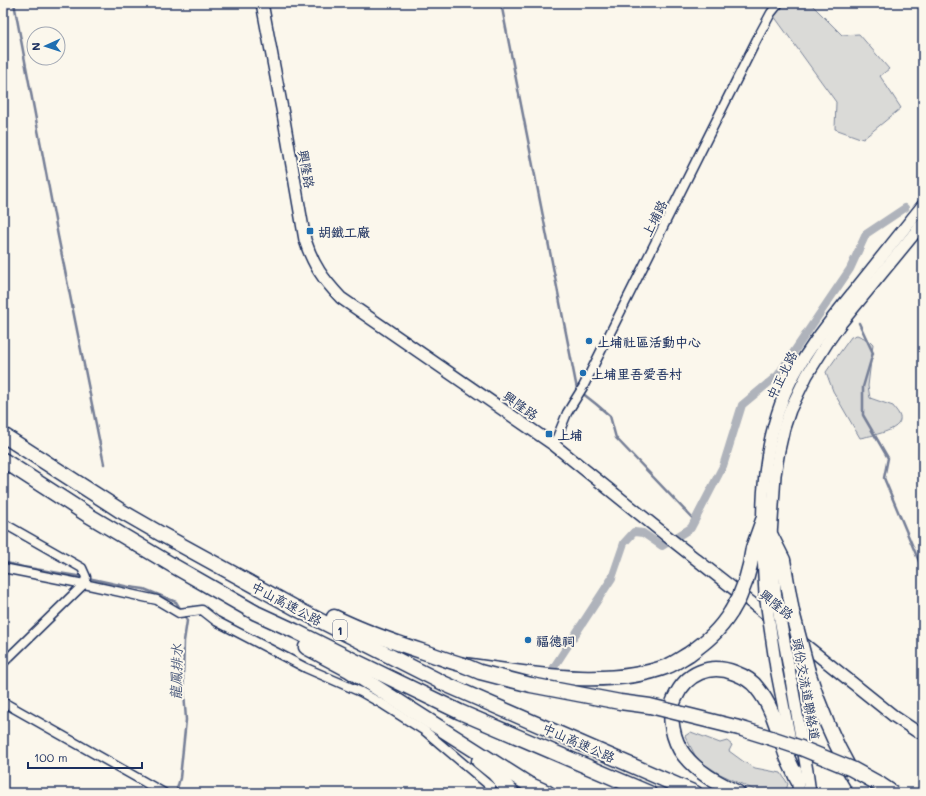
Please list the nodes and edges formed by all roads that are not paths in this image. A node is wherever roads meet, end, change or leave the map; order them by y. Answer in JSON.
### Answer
{"nodes":[{"id":1,"x":262,"y":3,"type":"edge"},
{"id":2,"x":779,"y":3,"type":"edge"},
{"id":3,"x":923,"y":205,"type":"edge"},
{"id":4,"x":923,"y":223,"type":"edge"},
{"id":5,"x":3,"y":434,"type":"edge"},
{"id":6,"x":554,"y":445,"type":"junction"},
{"id":7,"x":3,"y":460,"type":"edge"},
{"id":8,"x":762,"y":520,"type":"junction"},
{"id":9,"x":3,"y":523,"type":"edge"},
{"id":10,"x":771,"y":536,"type":"junction"},
{"id":11,"x":3,"y":568,"type":"edge"},
{"id":12,"x":84,"y":584,"type":"junction"},
{"id":13,"x":770,"y":593,"type":"junction"},
{"id":14,"x":277,"y":597,"type":"junction"},
{"id":15,"x":256,"y":613,"type":"junction"},
{"id":16,"x":3,"y":663,"type":"edge"},
{"id":17,"x":463,"y":664,"type":"junction"},
{"id":18,"x":3,"y":702,"type":"edge"},
{"id":19,"x":415,"y":712,"type":"junction"},
{"id":20,"x":923,"y":733,"type":"edge"},
{"id":21,"x":798,"y":786,"type":"edge"},
{"id":22,"x":490,"y":790,"type":"edge"},
{"id":23,"x":164,"y":793,"type":"edge"},
{"id":24,"x":512,"y":793,"type":"edge"},
{"id":25,"x":548,"y":793,"type":"edge"},
{"id":26,"x":648,"y":793,"type":"edge"},
{"id":27,"x":695,"y":793,"type":"edge"},
{"id":28,"x":738,"y":793,"type":"edge"},
{"id":29,"x":810,"y":793,"type":"edge"},
{"id":30,"x":864,"y":793,"type":"edge"},
{"id":31,"x":893,"y":793,"type":"edge"}],
"edges":[{"from":1,"to":6,"type":"main road","name":"興隆路"},
{"from":2,"to":6,"type":"street","name":"上埔路"},
{"from":3,"to":8,"type":"main road","name":"中正北路"},
{"from":4,"to":10,"type":"main road","name":"中正北路"},
{"from":5,"to":14,"type":"highway","name":"中山高速公路","number":"1"},
{"from":6,"to":20,"type":"main road","name":"興隆路"},
{"from":7,"to":15,"type":"highway","name":"中山高速公路","number":"1"},
{"from":8,"to":13,"type":"main road","name":"中正北路"},
{"from":8,"to":17,"type":"highway","bridge":true},
{"from":9,"to":12,"type":"street"},
{"from":10,"to":13,"type":"main road","name":"中正北路"},
{"from":10,"to":30,"type":"highway","bridge":true},
{"from":11,"to":12,"type":"street"},
{"from":12,"to":16,"type":"street"},
{"from":12,"to":22,"type":"street"},
{"from":13,"to":21,"type":"main road","name":"頭份交流道聯絡道","bridge":true},
{"from":13,"to":29,"type":"main road","name":"頭份交流道聯絡道","bridge":true},
{"from":14,"to":17,"type":"highway"},
{"from":14,"to":27,"type":"highway","name":"中山高速公路","number":"1"},
{"from":15,"to":19,"type":"highway"},
{"from":15,"to":26,"type":"highway","name":"中山高速公路","number":"1"},
{"from":17,"to":31,"type":"highway","bridge":true},
{"from":18,"to":23,"type":"street"},
{"from":19,"to":24,"type":"highway"},
{"from":19,"to":25,"type":"highway"},
{"from":21,"to":28,"type":"highway"}]}
